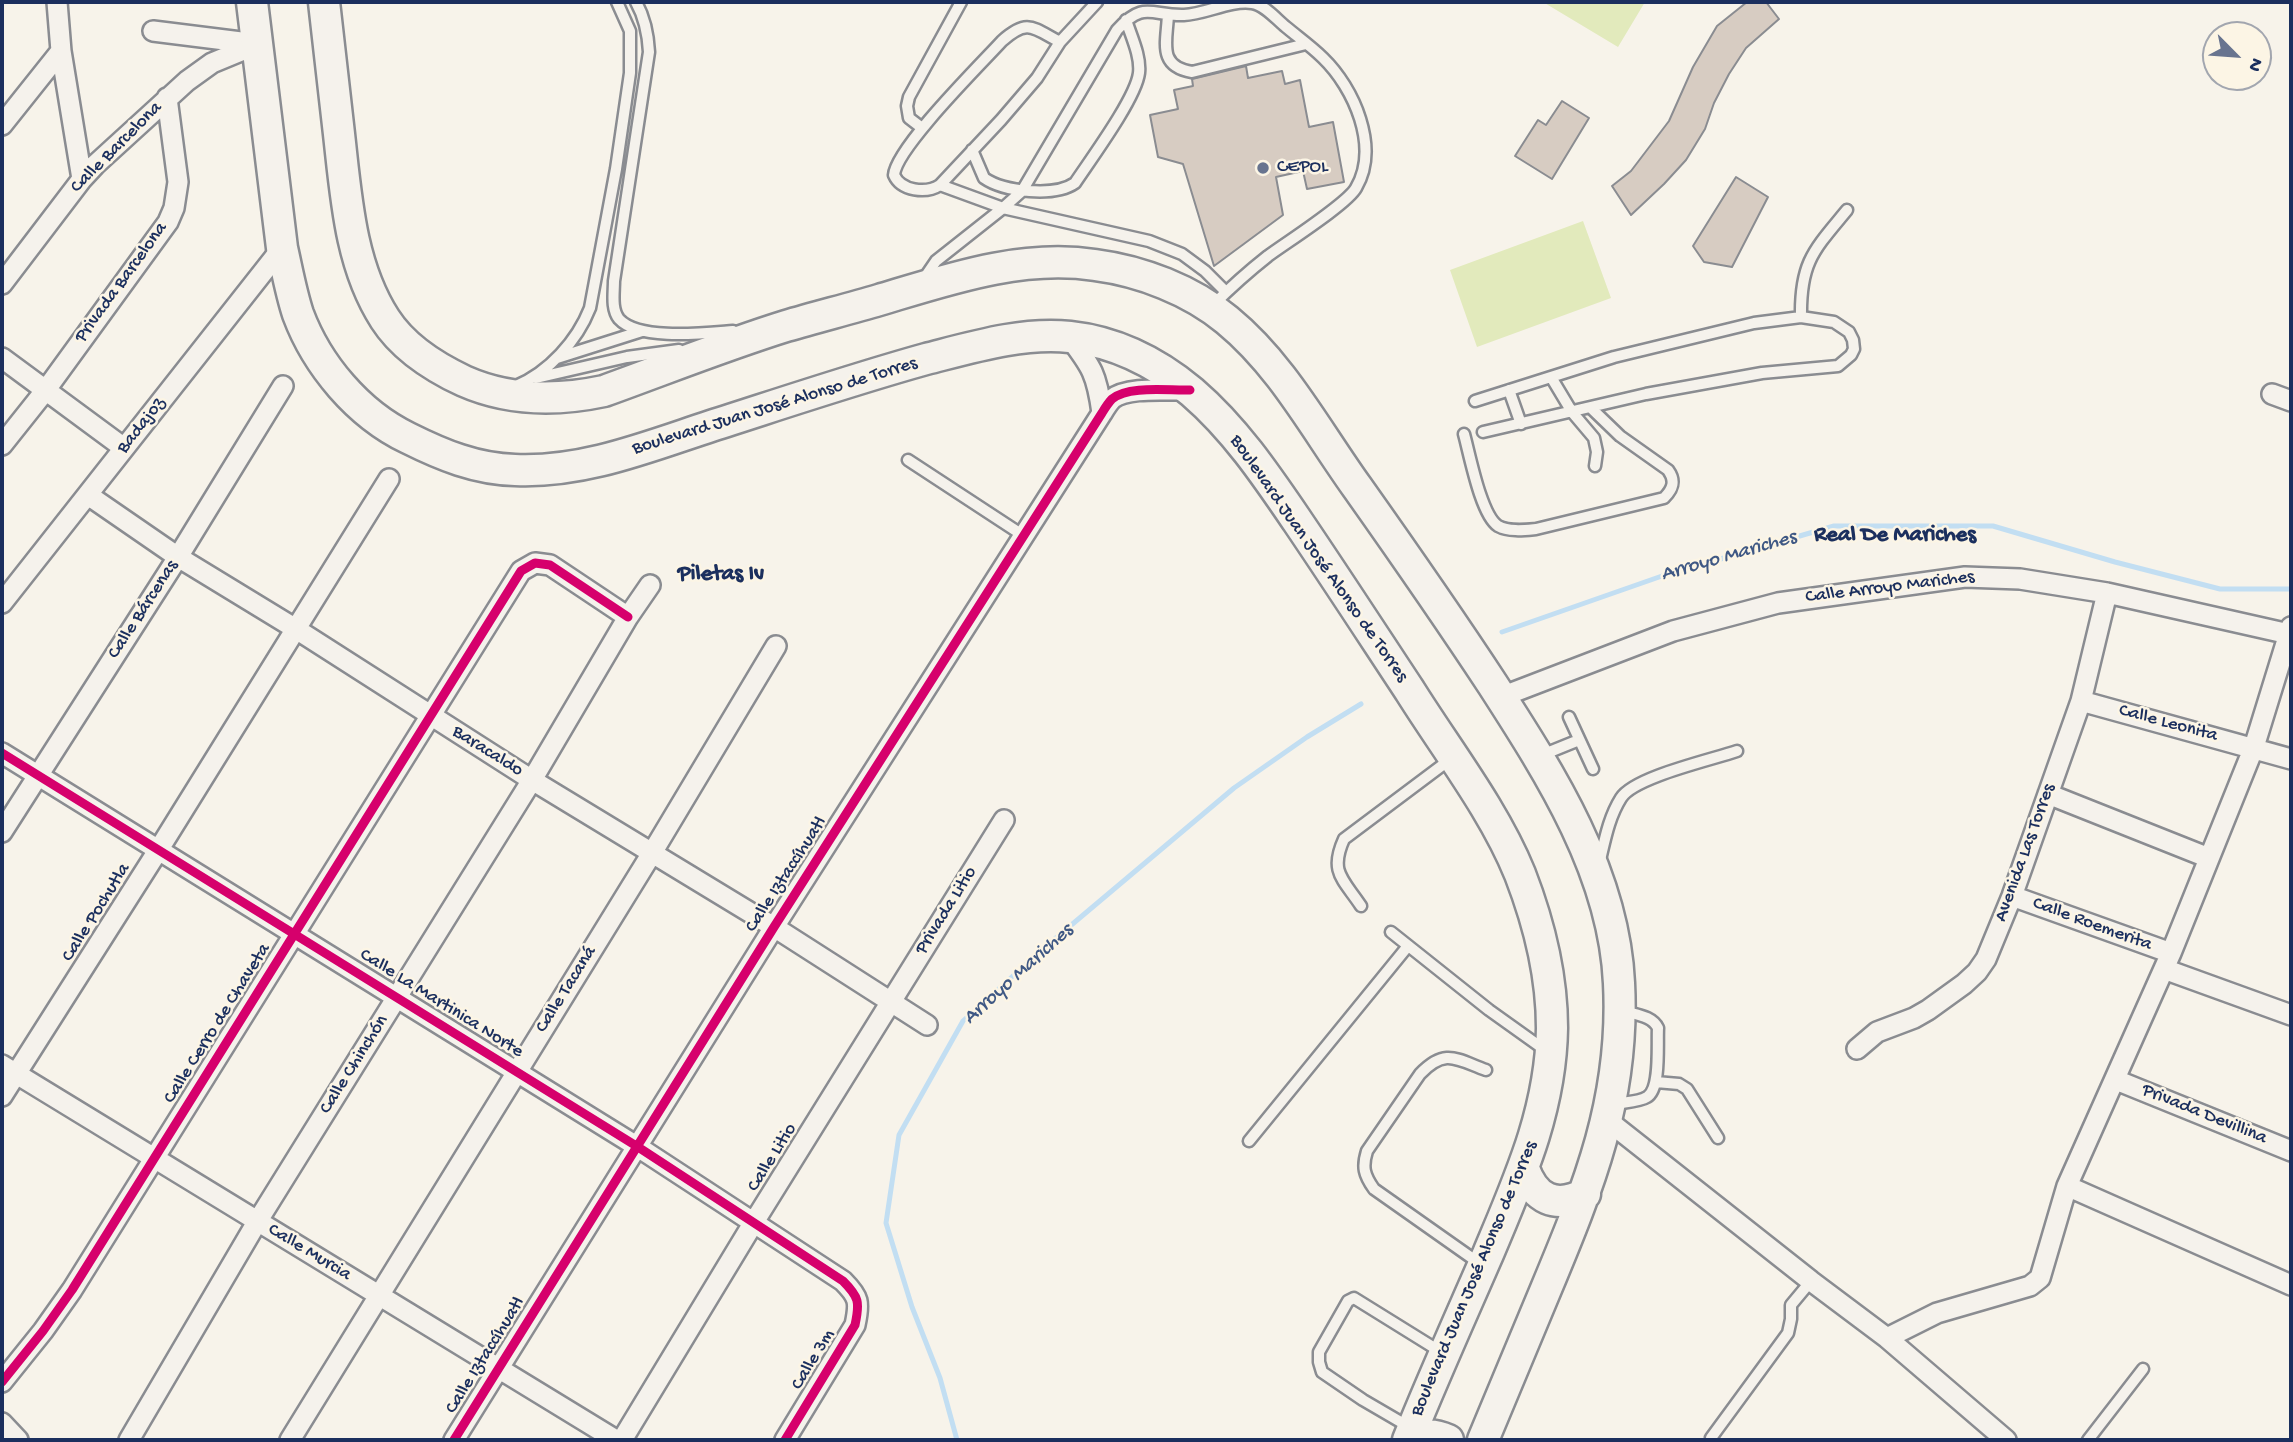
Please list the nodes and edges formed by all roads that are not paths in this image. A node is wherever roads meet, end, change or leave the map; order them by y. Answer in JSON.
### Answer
{"nodes":[{"id":1,"x":57,"y":2,"type":"edge"},
{"id":2,"x":252,"y":2,"type":"edge"},
{"id":3,"x":324,"y":2,"type":"edge"},
{"id":4,"x":617,"y":2,"type":"edge"},
{"id":5,"x":636,"y":2,"type":"edge"},
{"id":6,"x":961,"y":2,"type":"edge"},
{"id":7,"x":1097,"y":2,"type":"edge"},
{"id":8,"x":1168,"y":13,"type":"junction"},
{"id":9,"x":1126,"y":20,"type":"junction"},
{"id":10,"x":153,"y":32,"type":"dead end"},
{"id":11,"x":1060,"y":42,"type":"junction"},
{"id":12,"x":258,"y":44,"type":"junction"},
{"id":13,"x":1306,"y":44,"type":"junction"},
{"id":14,"x":61,"y":51,"type":"junction"},
{"id":15,"x":167,"y":98,"type":"junction"},
{"id":16,"x":2,"y":125,"type":"edge"},
{"id":17,"x":922,"y":128,"type":"junction"},
{"id":18,"x":972,"y":150,"type":"junction"},
{"id":19,"x":82,"y":178,"type":"junction"},
{"id":20,"x":940,"y":185,"type":"junction"},
{"id":21,"x":1022,"y":191,"type":"junction"},
{"id":22,"x":1003,"y":208,"type":"junction"},
{"id":23,"x":1847,"y":210,"type":"dead end"},
{"id":24,"x":282,"y":248,"type":"junction"},
{"id":25,"x":2,"y":284,"type":"edge"},
{"id":26,"x":919,"y":288,"type":"junction"},
{"id":27,"x":1218,"y":300,"type":"junction"},
{"id":28,"x":1801,"y":317,"type":"junction"},
{"id":29,"x":785,"y":326,"type":"junction"},
{"id":30,"x":643,"y":330,"type":"junction"},
{"id":31,"x":1069,"y":337,"type":"junction"},
{"id":32,"x":725,"y":347,"type":"junction"},
{"id":33,"x":2,"y":358,"type":"edge"},
{"id":34,"x":554,"y":359,"type":"junction"},
{"id":35,"x":1552,"y":377,"type":"junction"},
{"id":36,"x":531,"y":379,"type":"junction"},
{"id":37,"x":283,"y":386,"type":"dead end"},
{"id":38,"x":1190,"y":390,"type":"junction"},
{"id":39,"x":1509,"y":390,"type":"junction"},
{"id":40,"x":45,"y":391,"type":"junction"},
{"id":41,"x":499,"y":393,"type":"junction"},
{"id":42,"x":2272,"y":394,"type":"dead end"},
{"id":43,"x":1475,"y":401,"type":"dead end"},
{"id":44,"x":2291,"y":401,"type":"edge"},
{"id":45,"x":1591,"y":408,"type":"junction"},
{"id":46,"x":1572,"y":412,"type":"junction"},
{"id":47,"x":1102,"y":413,"type":"junction"},
{"id":48,"x":1521,"y":424,"type":"junction"},
{"id":49,"x":1483,"y":432,"type":"dead end"},
{"id":50,"x":1464,"y":435,"type":"dead end"},
{"id":51,"x":2,"y":445,"type":"edge"},
{"id":52,"x":124,"y":448,"type":"junction"},
{"id":53,"x":908,"y":460,"type":"dead end"},
{"id":54,"x":1595,"y":466,"type":"dead end"},
{"id":55,"x":389,"y":479,"type":"dead end"},
{"id":56,"x":88,"y":495,"type":"junction"},
{"id":57,"x":1025,"y":536,"type":"junction"},
{"id":58,"x":178,"y":557,"type":"junction"},
{"id":59,"x":650,"y":584,"type":"dead end"},
{"id":60,"x":2107,"y":593,"type":"junction"},
{"id":61,"x":2,"y":603,"type":"edge"},
{"id":62,"x":628,"y":617,"type":"junction"},
{"id":63,"x":296,"y":629,"type":"junction"},
{"id":64,"x":2290,"y":630,"type":"edge"},
{"id":65,"x":776,"y":646,"type":"dead end"},
{"id":66,"x":1501,"y":697,"type":"junction"},
{"id":67,"x":2081,"y":701,"type":"junction"},
{"id":68,"x":431,"y":717,"type":"junction"},
{"id":69,"x":1569,"y":717,"type":"dead end"},
{"id":70,"x":1579,"y":740,"type":"junction"},
{"id":71,"x":2254,"y":747,"type":"junction"},
{"id":72,"x":1737,"y":751,"type":"dead end"},
{"id":73,"x":2,"y":753,"type":"edge"},
{"id":74,"x":1539,"y":757,"type":"junction"},
{"id":75,"x":1452,"y":758,"type":"junction"},
{"id":76,"x":2291,"y":759,"type":"edge"},
{"id":77,"x":1593,"y":769,"type":"dead end"},
{"id":78,"x":37,"y":774,"type":"junction"},
{"id":79,"x":532,"y":780,"type":"junction"},
{"id":80,"x":2048,"y":794,"type":"junction"},
{"id":81,"x":1004,"y":820,"type":"dead end"},
{"id":82,"x":2,"y":832,"type":"edge"},
{"id":83,"x":159,"y":849,"type":"junction"},
{"id":84,"x":653,"y":853,"type":"junction"},
{"id":85,"x":2209,"y":858,"type":"junction"},
{"id":86,"x":1596,"y":874,"type":"junction"},
{"id":87,"x":2012,"y":896,"type":"junction"},
{"id":88,"x":1361,"y":906,"type":"dead end"},
{"id":89,"x":774,"y":927,"type":"junction"},
{"id":90,"x":1391,"y":932,"type":"dead end"},
{"id":91,"x":295,"y":933,"type":"junction"},
{"id":92,"x":1408,"y":946,"type":"junction"},
{"id":93,"x":2168,"y":961,"type":"junction"},
{"id":94,"x":397,"y":997,"type":"junction"},
{"id":95,"x":890,"y":1003,"type":"junction"},
{"id":96,"x":1619,"y":1010,"type":"junction"},
{"id":97,"x":2291,"y":1015,"type":"edge"},
{"id":98,"x":927,"y":1025,"type":"dead end"},
{"id":99,"x":1857,"y":1049,"type":"dead end"},
{"id":100,"x":1551,"y":1055,"type":"junction"},
{"id":101,"x":9,"y":1069,"type":"edge"},
{"id":102,"x":1486,"y":1070,"type":"dead end"},
{"id":103,"x":517,"y":1071,"type":"junction"},
{"id":104,"x":2116,"y":1080,"type":"junction"},
{"id":105,"x":1656,"y":1082,"type":"junction"},
{"id":106,"x":2,"y":1096,"type":"edge"},
{"id":107,"x":1609,"y":1112,"type":"junction"},
{"id":108,"x":1718,"y":1138,"type":"dead end"},
{"id":109,"x":1249,"y":1141,"type":"dead end"},
{"id":110,"x":638,"y":1147,"type":"junction"},
{"id":111,"x":2291,"y":1151,"type":"edge"},
{"id":112,"x":154,"y":1158,"type":"junction"},
{"id":113,"x":1524,"y":1169,"type":"junction"},
{"id":114,"x":2067,"y":1186,"type":"junction"},
{"id":115,"x":1585,"y":1194,"type":"junction"},
{"id":116,"x":257,"y":1222,"type":"junction"},
{"id":117,"x":754,"y":1223,"type":"junction"},
{"id":118,"x":1483,"y":1265,"type":"junction"},
{"id":119,"x":1811,"y":1281,"type":"junction"},
{"id":120,"x":2291,"y":1285,"type":"edge"},
{"id":121,"x":855,"y":1293,"type":"joint"},
{"id":122,"x":379,"y":1294,"type":"junction"},
{"id":123,"x":1887,"y":1338,"type":"junction"},
{"id":124,"x":1444,"y":1355,"type":"junction"},
{"id":125,"x":498,"y":1369,"type":"junction"},
{"id":126,"x":2143,"y":1369,"type":"dead end"},
{"id":127,"x":2,"y":1382,"type":"edge"},
{"id":128,"x":2,"y":1423,"type":"edge"},
{"id":129,"x":1410,"y":1436,"type":"edge"},
{"id":130,"x":1712,"y":1438,"type":"dead end"},
{"id":131,"x":18,"y":1440,"type":"edge"},
{"id":132,"x":129,"y":1440,"type":"edge"},
{"id":133,"x":290,"y":1440,"type":"edge"},
{"id":134,"x":454,"y":1440,"type":"edge"},
{"id":135,"x":616,"y":1440,"type":"edge"},
{"id":136,"x":622,"y":1440,"type":"edge"},
{"id":137,"x":785,"y":1440,"type":"edge"},
{"id":138,"x":1448,"y":1440,"type":"edge"},
{"id":139,"x":1483,"y":1440,"type":"edge"},
{"id":140,"x":2006,"y":1440,"type":"edge"},
{"id":141,"x":2088,"y":1440,"type":"edge"}],
"edges":[{"from":1,"to":14,"type":"street"},
{"from":2,"to":12,"type":"main road","name":"Boulevard Juan José Alonso de Torres"},
{"from":3,"to":41,"type":"main road"},
{"from":4,"to":34,"type":"lane"},
{"from":5,"to":30,"type":"lane"},
{"from":6,"to":17,"type":"lane"},
{"from":7,"to":11,"type":"lane"},
{"from":8,"to":9,"type":"lane"},
{"from":8,"to":13,"type":"lane"},
{"from":8,"to":13,"type":"lane"},
{"from":9,"to":21,"type":"lane"},
{"from":9,"to":21,"type":"lane"},
{"from":10,"to":12,"type":"street"},
{"from":11,"to":17,"type":"lane"},
{"from":11,"to":18,"type":"lane"},
{"from":12,"to":15,"type":"street","name":"Calle Barcelona"},
{"from":12,"to":24,"type":"main road","name":"Boulevard Juan José Alonso de Torres"},
{"from":13,"to":27,"type":"lane"},
{"from":14,"to":16,"type":"street"},
{"from":14,"to":19,"type":"street"},
{"from":15,"to":19,"type":"street","name":"Calle Barcelona"},
{"from":15,"to":40,"type":"street","name":"Privada Barcelona"},
{"from":17,"to":20,"type":"lane"},
{"from":18,"to":20,"type":"lane"},
{"from":18,"to":21,"type":"lane"},
{"from":19,"to":25,"type":"street","name":"Calle Barcelona"},
{"from":20,"to":22,"type":"lane"},
{"from":21,"to":22,"type":"lane"},
{"from":22,"to":26,"type":"lane"},
{"from":22,"to":27,"type":"lane"},
{"from":23,"to":28,"type":"lane"},
{"from":24,"to":31,"type":"main road","name":"Boulevard Juan José Alonso de Torres"},
{"from":24,"to":52,"type":"street","name":"Badajoz"},
{"from":26,"to":27,"type":"main road"},
{"from":26,"to":29,"type":"main road"},
{"from":27,"to":66,"type":"main road"},
{"from":28,"to":35,"type":"lane"},
{"from":28,"to":45,"type":"lane"},
{"from":29,"to":30,"type":"lane"},
{"from":29,"to":32,"type":"main road"},
{"from":30,"to":34,"type":"lane"},
{"from":31,"to":38,"type":"main road","name":"Boulevard Juan José Alonso de Torres"},
{"from":31,"to":47,"type":"street"},
{"from":32,"to":36,"type":"lane"},
{"from":32,"to":41,"type":"main road"},
{"from":33,"to":40,"type":"street"},
{"from":34,"to":36,"type":"lane"},
{"from":35,"to":39,"type":"lane"},
{"from":35,"to":46,"type":"lane"},
{"from":36,"to":41,"type":"lane"},
{"from":37,"to":58,"type":"street","name":"Calle Bárcenas"},
{"from":38,"to":47,"type":"street","name":"Calle Iztaccíhuatl"},
{"from":38,"to":75,"type":"main road","name":"Boulevard Juan José Alonso de Torres"},
{"from":39,"to":43,"type":"lane"},
{"from":39,"to":48,"type":"lane"},
{"from":40,"to":51,"type":"street","name":"Privada Barcelona"},
{"from":40,"to":52,"type":"street"},
{"from":42,"to":44,"type":"street"},
{"from":45,"to":46,"type":"lane"},
{"from":45,"to":50,"type":"lane"},
{"from":46,"to":48,"type":"lane"},
{"from":46,"to":54,"type":"lane"},
{"from":47,"to":57,"type":"street","name":"Calle Iztaccíhuatl"},
{"from":48,"to":49,"type":"lane"},
{"from":52,"to":56,"type":"street","name":"Badajoz"},
{"from":53,"to":57,"type":"lane"},
{"from":55,"to":63,"type":"street","name":"Calle Pochutla"},
{"from":56,"to":58,"type":"street","name":"Baracaldo"},
{"from":56,"to":61,"type":"street","name":"Badajoz"},
{"from":57,"to":89,"type":"street","name":"Calle Iztaccíhuatl"},
{"from":58,"to":63,"type":"street","name":"Baracaldo"},
{"from":58,"to":78,"type":"street","name":"Calle Bárcenas"},
{"from":59,"to":62,"type":"street","name":"Calle Chinchón"},
{"from":60,"to":64,"type":"street","name":"Calle Arroyo Mariches"},
{"from":60,"to":66,"type":"street","name":"Calle Arroyo Mariches"},
{"from":60,"to":67,"type":"street","name":"Avenida Las Torres"},
{"from":62,"to":68,"type":"street","name":"Calle Cerro de Chaveta"},
{"from":62,"to":79,"type":"street","name":"Calle Chinchón"},
{"from":63,"to":68,"type":"street","name":"Baracaldo"},
{"from":63,"to":83,"type":"street","name":"Calle Pochutla"},
{"from":64,"to":71,"type":"street"},
{"from":65,"to":84,"type":"street","name":"Calle Tacaná"},
{"from":66,"to":74,"type":"main road"},
{"from":67,"to":71,"type":"street","name":"Calle Leonita"},
{"from":67,"to":80,"type":"street","name":"Avenida Las Torres"},
{"from":68,"to":79,"type":"street","name":"Baracaldo"},
{"from":68,"to":91,"type":"street","name":"Calle Cerro de Chaveta"},
{"from":69,"to":70,"type":"lane"},
{"from":70,"to":74,"type":"lane"},
{"from":70,"to":77,"type":"lane"},
{"from":71,"to":76,"type":"street","name":"Calle Leonita"},
{"from":71,"to":85,"type":"street"},
{"from":72,"to":86,"type":"lane"},
{"from":73,"to":78,"type":"street","name":"Calle La Martinica Norte"},
{"from":74,"to":86,"type":"main road"},
{"from":75,"to":88,"type":"lane"},
{"from":75,"to":100,"type":"main road","name":"Boulevard Juan José Alonso de Torres"},
{"from":78,"to":82,"type":"street","name":"Calle Bárcenas"},
{"from":78,"to":83,"type":"street","name":"Calle La Martinica Norte"},
{"from":79,"to":84,"type":"street","name":"Baracaldo"},
{"from":79,"to":94,"type":"street","name":"Calle Chinchón"},
{"from":80,"to":85,"type":"street"},
{"from":80,"to":87,"type":"street","name":"Avenida Las Torres"},
{"from":81,"to":95,"type":"street","name":"Privada Litio"},
{"from":83,"to":91,"type":"street","name":"Calle La Martinica Norte"},
{"from":83,"to":101,"type":"street","name":"Calle Pochutla"},
{"from":84,"to":89,"type":"street","name":"Baracaldo"},
{"from":84,"to":103,"type":"street","name":"Calle Tacaná"},
{"from":85,"to":93,"type":"street"},
{"from":86,"to":96,"type":"main road"},
{"from":87,"to":93,"type":"street","name":"Calle Roemerita"},
{"from":87,"to":99,"type":"street","name":"Avenida Las Torres"},
{"from":89,"to":95,"type":"street","name":"Baracaldo"},
{"from":89,"to":110,"type":"street","name":"Calle Iztaccíhuatl"},
{"from":90,"to":92,"type":"lane"},
{"from":91,"to":94,"type":"street","name":"Calle La Martinica Norte"},
{"from":91,"to":112,"type":"street","name":"Calle Cerro de Chaveta"},
{"from":92,"to":100,"type":"lane"},
{"from":92,"to":109,"type":"lane"},
{"from":93,"to":97,"type":"street","name":"Calle Roemerita"},
{"from":93,"to":104,"type":"street"},
{"from":94,"to":103,"type":"street","name":"Calle La Martinica Norte"},
{"from":94,"to":116,"type":"street","name":"Calle Chinchón"},
{"from":95,"to":98,"type":"street","name":"Baracaldo"},
{"from":95,"to":117,"type":"street","name":"Calle Litio"},
{"from":96,"to":105,"type":"lane"},
{"from":96,"to":107,"type":"main road"},
{"from":100,"to":113,"type":"main road","name":"Boulevard Juan José Alonso de Torres"},
{"from":101,"to":106,"type":"street","name":"Calle Pochutla"},
{"from":101,"to":112,"type":"street","name":"Calle Murcia"},
{"from":102,"to":118,"type":"lane"},
{"from":103,"to":110,"type":"street","name":"Calle La Martinica Norte"},
{"from":103,"to":122,"type":"street","name":"Calle Tacaná"},
{"from":104,"to":111,"type":"street","name":"Privada Devillina"},
{"from":104,"to":114,"type":"street"},
{"from":105,"to":107,"type":"lane"},
{"from":105,"to":108,"type":"lane"},
{"from":107,"to":115,"type":"main road"},
{"from":107,"to":119,"type":"street"},
{"from":110,"to":117,"type":"street","name":"Calle La Martinica Norte"},
{"from":110,"to":125,"type":"street","name":"Calle Iztaccíhuatl"},
{"from":112,"to":116,"type":"street","name":"Calle Murcia"},
{"from":112,"to":127,"type":"street","name":"Calle Cerro de Chaveta"},
{"from":113,"to":115,"type":"main road"},
{"from":113,"to":118,"type":"main road","name":"Boulevard Juan José Alonso de Torres"},
{"from":114,"to":120,"type":"street"},
{"from":114,"to":123,"type":"street"},
{"from":115,"to":139,"type":"main road"},
{"from":116,"to":122,"type":"street","name":"Calle Murcia"},
{"from":116,"to":132,"type":"street","name":"Calle Chinchón"},
{"from":117,"to":121,"type":"street","name":"Calle La Martinica Norte"},
{"from":117,"to":136,"type":"street","name":"Calle Litio"},
{"from":118,"to":124,"type":"main road","name":"Boulevard Juan José Alonso de Torres"},
{"from":119,"to":123,"type":"street"},
{"from":119,"to":130,"type":"lane"},
{"from":121,"to":137,"type":"street","name":"Calle 3m"},
{"from":122,"to":125,"type":"street","name":"Calle Murcia"},
{"from":122,"to":133,"type":"street","name":"Calle Tacaná"},
{"from":123,"to":140,"type":"street"},
{"from":124,"to":129,"type":"main road","name":"Boulevard Juan José Alonso de Torres"},
{"from":124,"to":129,"type":"lane"},
{"from":125,"to":134,"type":"street","name":"Calle Iztaccíhuatl"},
{"from":125,"to":135,"type":"street","name":"Calle Murcia"},
{"from":126,"to":141,"type":"lane"},
{"from":128,"to":131,"type":"street"},
{"from":129,"to":138,"type":"main road"}]}
